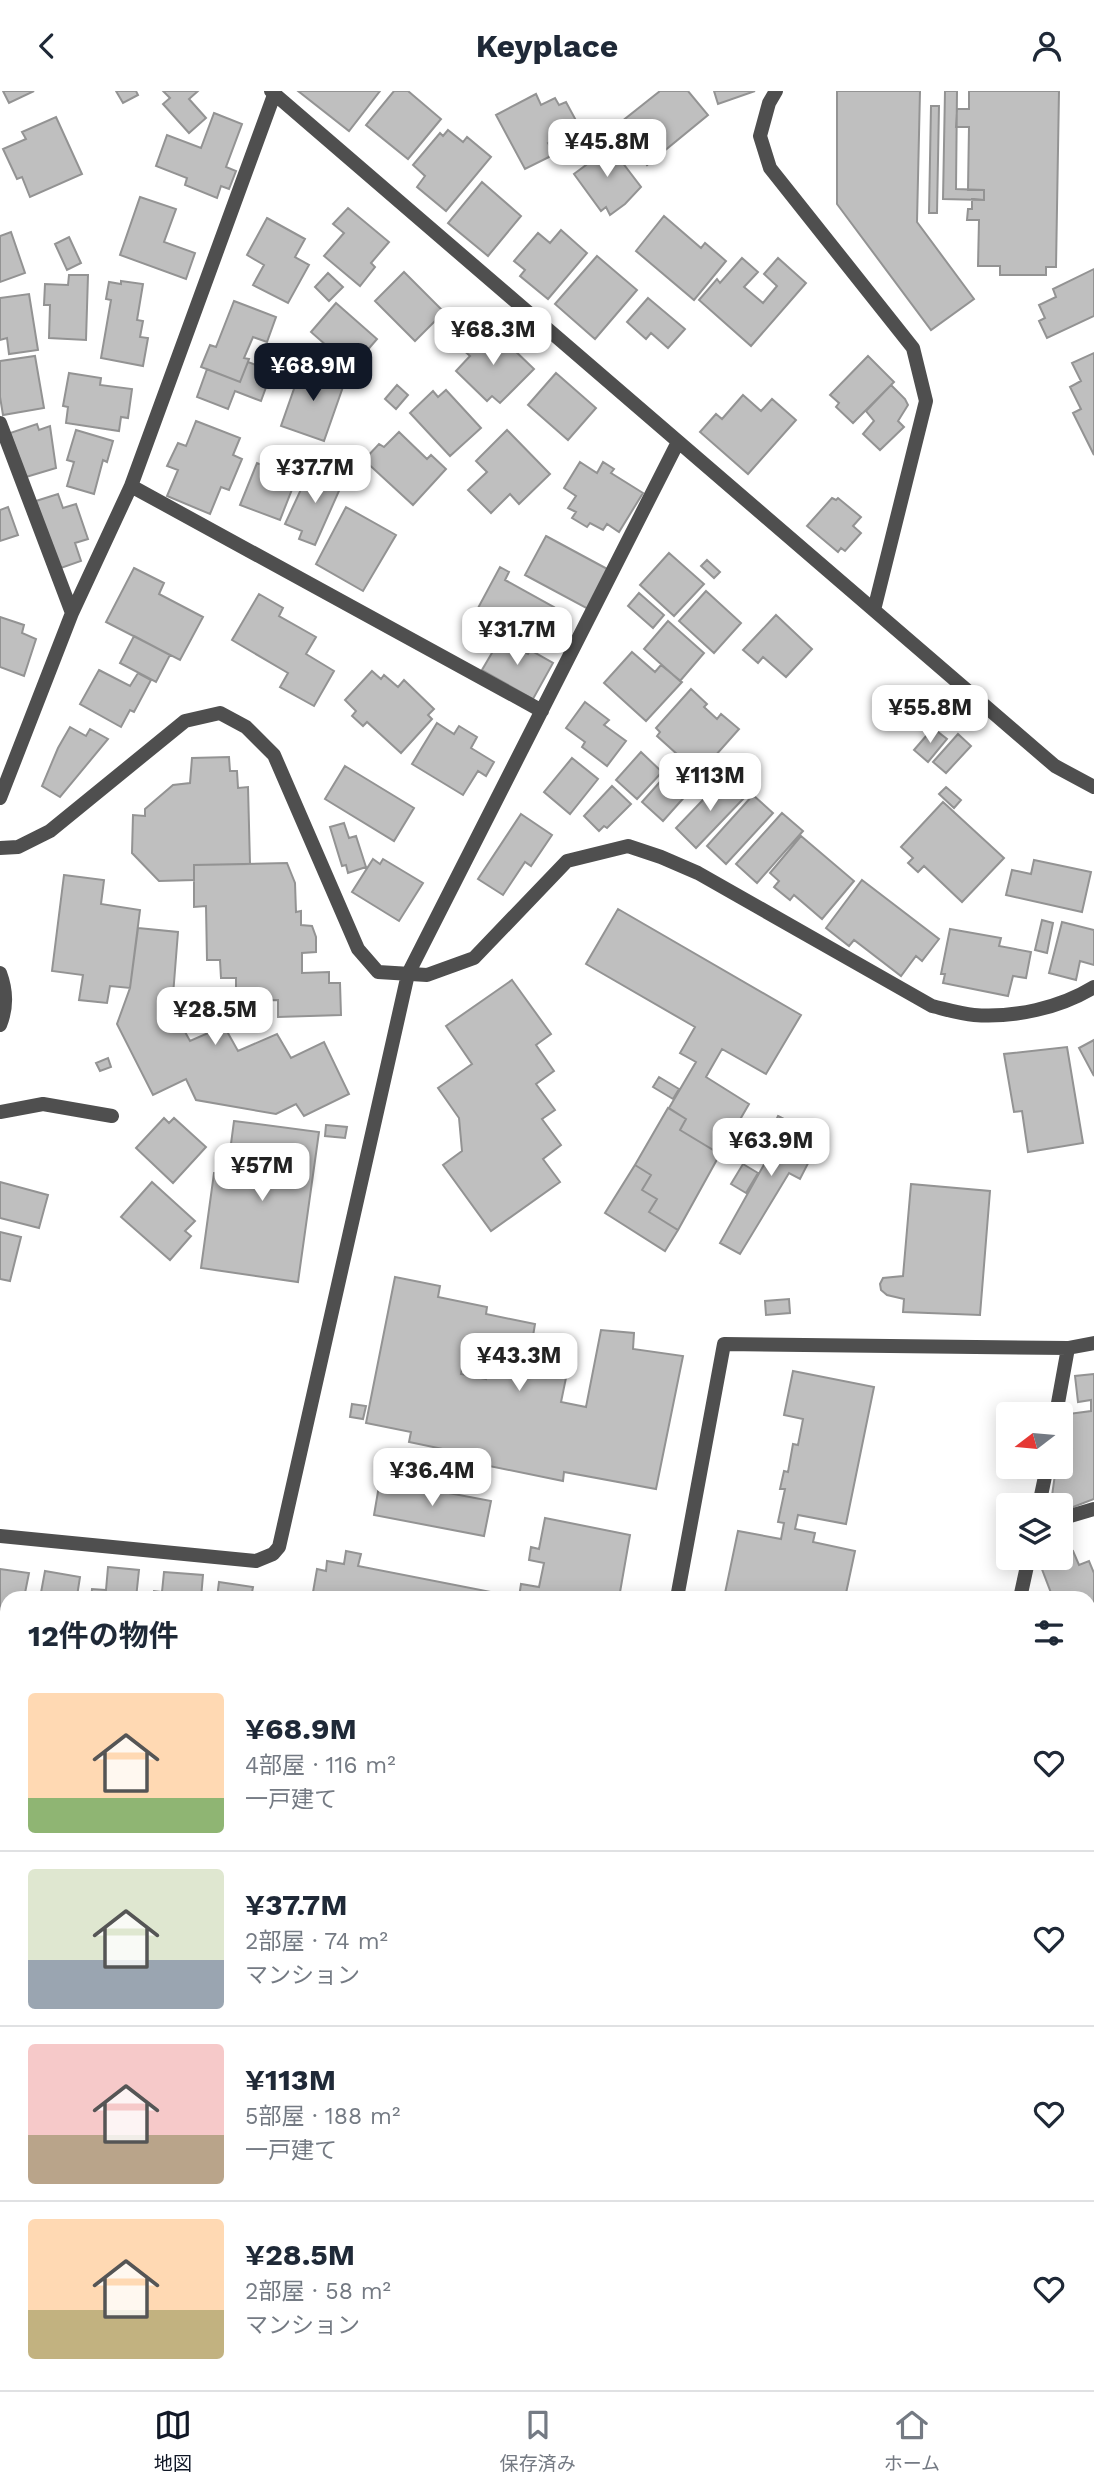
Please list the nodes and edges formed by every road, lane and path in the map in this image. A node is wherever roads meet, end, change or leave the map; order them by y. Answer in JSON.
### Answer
{"nodes":[{"id":1,"x":776,"y":91,"type":"edge"},
{"id":2,"x":273,"y":93,"type":"edge"},
{"id":3,"x":0,"y":423,"type":"edge"},
{"id":4,"x":678,"y":442,"type":"junction"},
{"id":5,"x":131,"y":486,"type":"junction"},
{"id":6,"x":874,"y":611,"type":"junction"},
{"id":7,"x":72,"y":613,"type":"junction"},
{"id":8,"x":542,"y":711,"type":"junction"},
{"id":9,"x":1094,"y":787,"type":"edge"},
{"id":10,"x":0,"y":798,"type":"edge"},
{"id":11,"x":0,"y":849,"type":"edge"},
{"id":12,"x":0,"y":973,"type":"edge"},
{"id":13,"x":408,"y":974,"type":"junction"},
{"id":14,"x":1094,"y":987,"type":"edge"},
{"id":15,"x":0,"y":1025,"type":"edge"},
{"id":16,"x":0,"y":1112,"type":"edge"},
{"id":17,"x":112,"y":1116,"type":"dead end"},
{"id":18,"x":1094,"y":1343,"type":"edge"},
{"id":19,"x":1068,"y":1348,"type":"junction"},
{"id":20,"x":1058,"y":1402,"type":"edge"},
{"id":21,"x":1094,"y":1509,"type":"edge"},
{"id":22,"x":1073,"y":1515,"type":"edge"},
{"id":23,"x":0,"y":1536,"type":"edge"},
{"id":24,"x":1026,"y":1570,"type":"edge"},
{"id":25,"x":678,"y":1591,"type":"edge"},
{"id":26,"x":1022,"y":1591,"type":"edge"}],
"edges":[{"from":1,"to":6,"type":"street"},
{"from":2,"to":4,"type":"street"},
{"from":2,"to":5,"type":"street"},
{"from":3,"to":7,"type":"street"},
{"from":4,"to":6,"type":"street"},
{"from":4,"to":8,"type":"street"},
{"from":5,"to":7,"type":"street"},
{"from":5,"to":8,"type":"street"},
{"from":6,"to":9,"type":"street"},
{"from":7,"to":10,"type":"street"},
{"from":8,"to":13,"type":"street"},
{"from":11,"to":13,"type":"street"},
{"from":12,"to":15,"type":"street"},
{"from":13,"to":14,"type":"street"},
{"from":13,"to":23,"type":"street"},
{"from":16,"to":17,"type":"street"},
{"from":18,"to":19,"type":"street"},
{"from":19,"to":20,"type":"street"},
{"from":19,"to":25,"type":"street"},
{"from":21,"to":22,"type":"street"},
{"from":24,"to":26,"type":"street"}]}
